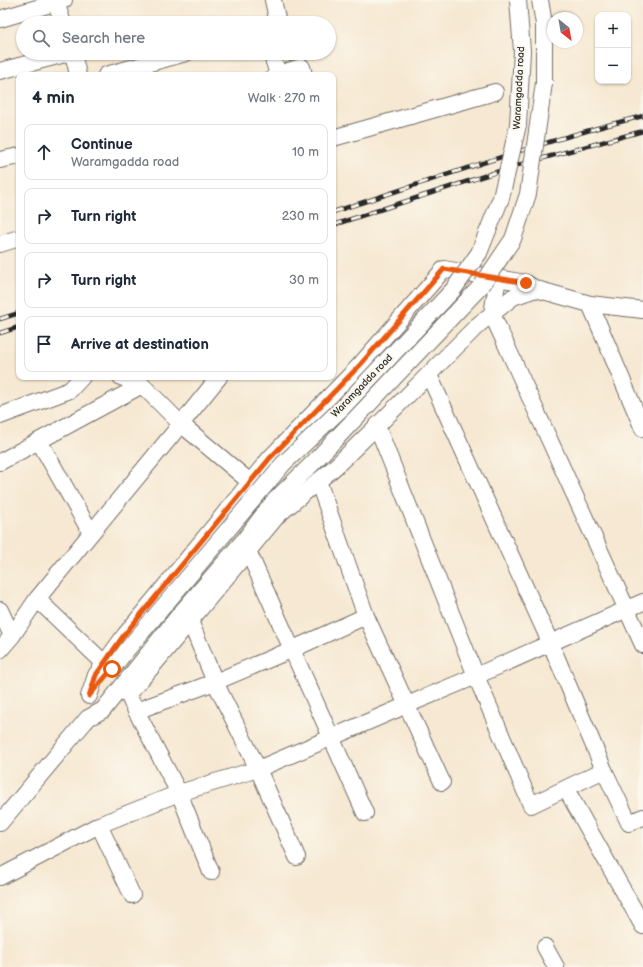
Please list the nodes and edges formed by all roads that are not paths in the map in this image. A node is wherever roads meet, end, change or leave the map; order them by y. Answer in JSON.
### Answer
{"nodes":[{"id":1,"x":273,"y":0,"type":"edge"},
{"id":2,"x":518,"y":0,"type":"edge"},
{"id":3,"x":540,"y":0,"type":"edge"},
{"id":4,"x":59,"y":1,"type":"edge"},
{"id":5,"x":62,"y":16,"type":"edge"},
{"id":6,"x":276,"y":16,"type":"edge"},
{"id":7,"x":0,"y":19,"type":"edge"},
{"id":8,"x":42,"y":60,"type":"edge"},
{"id":9,"x":75,"y":60,"type":"edge"},
{"id":10,"x":161,"y":60,"type":"edge"},
{"id":11,"x":273,"y":60,"type":"edge"},
{"id":12,"x":0,"y":71,"type":"edge"},
{"id":13,"x":77,"y":72,"type":"edge"},
{"id":14,"x":117,"y":72,"type":"edge"},
{"id":15,"x":275,"y":72,"type":"edge"},
{"id":16,"x":286,"y":72,"type":"edge"},
{"id":17,"x":303,"y":72,"type":"edge"},
{"id":18,"x":495,"y":92,"type":"dead end"},
{"id":19,"x":336,"y":137,"type":"edge"},
{"id":20,"x":16,"y":157,"type":"edge"},
{"id":21,"x":0,"y":160,"type":"edge"},
{"id":22,"x":16,"y":239,"type":"edge"},
{"id":23,"x":0,"y":244,"type":"edge"},
{"id":24,"x":498,"y":278,"type":"junction"},
{"id":25,"x":536,"y":289,"type":"junction"},
{"id":26,"x":590,"y":304,"type":"junction"},
{"id":27,"x":643,"y":310,"type":"edge"},
{"id":28,"x":492,"y":314,"type":"junction"},
{"id":29,"x":429,"y":375,"type":"junction"},
{"id":30,"x":79,"y":380,"type":"edge"},
{"id":31,"x":129,"y":380,"type":"edge"},
{"id":32,"x":217,"y":380,"type":"edge"},
{"id":33,"x":142,"y":385,"type":"junction"},
{"id":34,"x":0,"y":416,"type":"edge"},
{"id":35,"x":181,"y":424,"type":"junction"},
{"id":36,"x":378,"y":426,"type":"junction"},
{"id":37,"x":643,"y":429,"type":"edge"},
{"id":38,"x":39,"y":441,"type":"junction"},
{"id":39,"x":0,"y":462,"type":"edge"},
{"id":40,"x":318,"y":481,"type":"junction"},
{"id":41,"x":250,"y":482,"type":"junction"},
{"id":42,"x":91,"y":533,"type":"junction"},
{"id":43,"x":248,"y":551,"type":"junction"},
{"id":44,"x":37,"y":599,"type":"junction"},
{"id":45,"x":643,"y":602,"type":"edge"},
{"id":46,"x":627,"y":609,"type":"junction"},
{"id":47,"x":0,"y":610,"type":"edge"},
{"id":48,"x":366,"y":616,"type":"junction"},
{"id":49,"x":190,"y":621,"type":"junction"},
{"id":50,"x":12,"y":636,"type":"junction"},
{"id":51,"x":550,"y":642,"type":"junction"},
{"id":52,"x":643,"y":645,"type":"edge"},
{"id":53,"x":0,"y":650,"type":"edge"},
{"id":54,"x":293,"y":650,"type":"junction"},
{"id":55,"x":108,"y":666,"type":"junction"},
{"id":56,"x":476,"y":676,"type":"junction"},
{"id":57,"x":215,"y":682,"type":"junction"},
{"id":58,"x":127,"y":695,"type":"junction"},
{"id":59,"x":406,"y":704,"type":"junction"},
{"id":60,"x":103,"y":710,"type":"junction"},
{"id":61,"x":136,"y":711,"type":"junction"},
{"id":62,"x":88,"y":718,"type":"junction"},
{"id":63,"x":332,"y":738,"type":"junction"},
{"id":64,"x":258,"y":770,"type":"junction"},
{"id":65,"x":604,"y":770,"type":"junction"},
{"id":66,"x":442,"y":782,"type":"dead end"},
{"id":67,"x":566,"y":788,"type":"junction"},
{"id":68,"x":179,"y":793,"type":"junction"},
{"id":69,"x":365,"y":813,"type":"dead end"},
{"id":70,"x":643,"y":817,"type":"edge"},
{"id":71,"x":0,"y":823,"type":"edge"},
{"id":72,"x":99,"y":825,"type":"junction"},
{"id":73,"x":297,"y":857,"type":"dead end"},
{"id":74,"x":211,"y":872,"type":"dead end"},
{"id":75,"x":0,"y":877,"type":"edge"},
{"id":76,"x":132,"y":895,"type":"dead end"},
{"id":77,"x":643,"y":926,"type":"edge"},
{"id":78,"x":545,"y":947,"type":"dead end"},
{"id":79,"x":556,"y":967,"type":"edge"}],
"edges":[{"from":1,"to":6,"type":"street"},
{"from":2,"to":55,"type":"street","name":"Waramgadda road","bridge":true},
{"from":3,"to":60,"type":"street","bridge":true},
{"from":4,"to":5,"type":"street"},
{"from":4,"to":7,"type":"street"},
{"from":8,"to":12,"type":"street"},
{"from":9,"to":13,"type":"street"},
{"from":10,"to":14,"type":"street"},
{"from":11,"to":15,"type":"street"},
{"from":16,"to":17,"type":"street"},
{"from":18,"to":19,"type":"street"},
{"from":20,"to":21,"type":"street"},
{"from":22,"to":23,"type":"street"},
{"from":24,"to":25,"type":"street"},
{"from":24,"to":28,"type":"street"},
{"from":24,"to":41,"type":"street"},
{"from":25,"to":26,"type":"street"},
{"from":25,"to":28,"type":"street"},
{"from":26,"to":27,"type":"street"},
{"from":26,"to":37,"type":"street"},
{"from":28,"to":29,"type":"street"},
{"from":28,"to":46,"type":"street"},
{"from":29,"to":36,"type":"street"},
{"from":29,"to":51,"type":"street"},
{"from":30,"to":34,"type":"street"},
{"from":31,"to":33,"type":"street"},
{"from":32,"to":35,"type":"street"},
{"from":33,"to":35,"type":"street"},
{"from":33,"to":38,"type":"street"},
{"from":35,"to":41,"type":"street"},
{"from":35,"to":42,"type":"street"},
{"from":36,"to":40,"type":"street"},
{"from":36,"to":56,"type":"street"},
{"from":38,"to":39,"type":"street"},
{"from":38,"to":42,"type":"street"},
{"from":40,"to":43,"type":"street"},
{"from":40,"to":48,"type":"street"},
{"from":41,"to":55,"type":"street"},
{"from":42,"to":44,"type":"street"},
{"from":43,"to":49,"type":"street"},
{"from":43,"to":54,"type":"street"},
{"from":44,"to":50,"type":"street"},
{"from":44,"to":55,"type":"street"},
{"from":45,"to":46,"type":"street"},
{"from":46,"to":51,"type":"street"},
{"from":46,"to":52,"type":"street"},
{"from":47,"to":50,"type":"street"},
{"from":48,"to":54,"type":"street"},
{"from":48,"to":59,"type":"street"},
{"from":49,"to":57,"type":"street"},
{"from":49,"to":58,"type":"street"},
{"from":50,"to":53,"type":"street"},
{"from":51,"to":56,"type":"street"},
{"from":51,"to":65,"type":"street"},
{"from":54,"to":57,"type":"street"},
{"from":54,"to":63,"type":"street"},
{"from":55,"to":62,"type":"street","name":"Waramgadda road"},
{"from":56,"to":59,"type":"street"},
{"from":56,"to":67,"type":"street"},
{"from":57,"to":61,"type":"street"},
{"from":57,"to":64,"type":"street"},
{"from":58,"to":60,"type":"street"},
{"from":58,"to":61,"type":"street"},
{"from":59,"to":63,"type":"street"},
{"from":59,"to":66,"type":"street"},
{"from":60,"to":62,"type":"street"},
{"from":61,"to":68,"type":"street"},
{"from":62,"to":71,"type":"street"},
{"from":63,"to":64,"type":"street"},
{"from":63,"to":69,"type":"street"},
{"from":64,"to":68,"type":"street"},
{"from":64,"to":73,"type":"street"},
{"from":65,"to":67,"type":"street"},
{"from":65,"to":70,"type":"street"},
{"from":67,"to":77,"type":"street"},
{"from":68,"to":72,"type":"street"},
{"from":68,"to":74,"type":"street"},
{"from":72,"to":75,"type":"street"},
{"from":72,"to":76,"type":"street"},
{"from":78,"to":79,"type":"street"}]}
